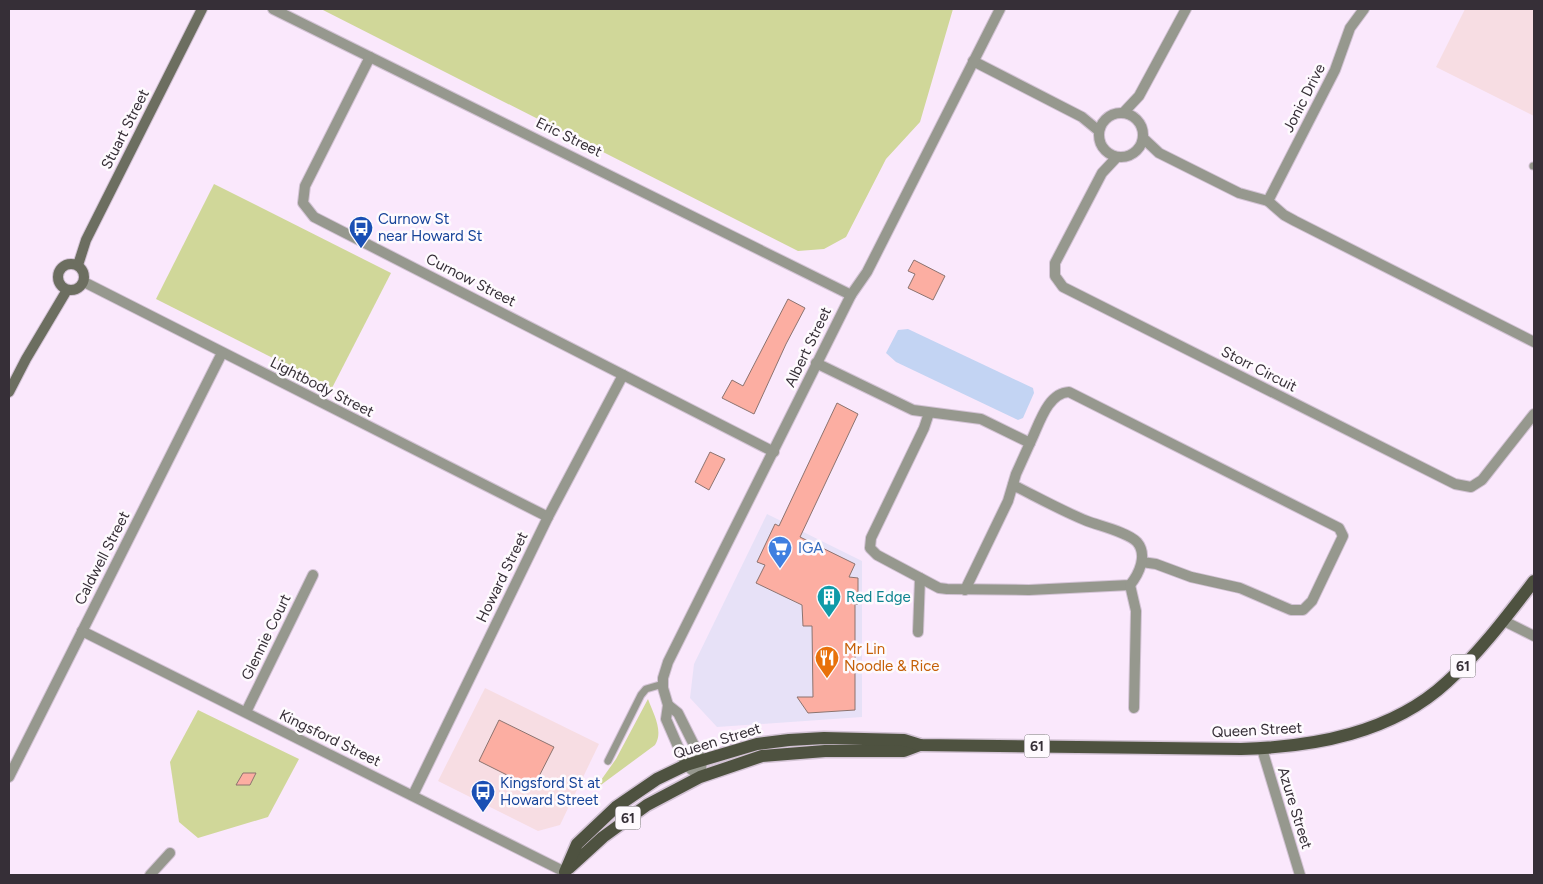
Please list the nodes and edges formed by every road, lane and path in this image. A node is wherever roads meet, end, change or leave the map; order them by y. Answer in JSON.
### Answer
{"nodes":[{"id":1,"x":202,"y":9,"type":"edge"},
{"id":2,"x":273,"y":9,"type":"edge"},
{"id":3,"x":1000,"y":9,"type":"edge"},
{"id":4,"x":1186,"y":9,"type":"edge"},
{"id":5,"x":1364,"y":9,"type":"edge"},
{"id":6,"x":370,"y":57,"type":"junction"},
{"id":7,"x":973,"y":62,"type":"junction"},
{"id":8,"x":1140,"y":96,"type":"junction"},
{"id":9,"x":1124,"y":112,"type":"junction"},
{"id":10,"x":1082,"y":117,"type":"junction"},
{"id":11,"x":1136,"y":118,"type":"junction"},
{"id":12,"x":1104,"y":119,"type":"junction"},
{"id":13,"x":1098,"y":131,"type":"junction"},
{"id":14,"x":1143,"y":138,"type":"junction"},
{"id":15,"x":1105,"y":150,"type":"junction"},
{"id":16,"x":1137,"y":150,"type":"junction"},
{"id":17,"x":1159,"y":153,"type":"junction"},
{"id":18,"x":1117,"y":156,"type":"junction"},
{"id":19,"x":1102,"y":173,"type":"junction"},
{"id":20,"x":1268,"y":201,"type":"junction"},
{"id":21,"x":78,"y":265,"type":"junction"},
{"id":22,"x":84,"y":282,"type":"junction"},
{"id":23,"x":67,"y":290,"type":"junction"},
{"id":24,"x":851,"y":294,"type":"junction"},
{"id":25,"x":1534,"y":342,"type":"edge"},
{"id":26,"x":222,"y":353,"type":"junction"},
{"id":27,"x":816,"y":363,"type":"junction"},
{"id":28,"x":623,"y":375,"type":"junction"},
{"id":29,"x":9,"y":392,"type":"edge"},
{"id":30,"x":929,"y":413,"type":"junction"},
{"id":31,"x":1534,"y":414,"type":"edge"},
{"id":32,"x":1030,"y":443,"type":"junction"},
{"id":33,"x":774,"y":452,"type":"junction"},
{"id":34,"x":1013,"y":485,"type":"junction"},
{"id":35,"x":548,"y":517,"type":"junction"},
{"id":36,"x":1142,"y":562,"type":"junction"},
{"id":37,"x":313,"y":575,"type":"dead end"},
{"id":38,"x":920,"y":578,"type":"junction"},
{"id":39,"x":1534,"y":581,"type":"edge"},
{"id":40,"x":1130,"y":585,"type":"junction"},
{"id":41,"x":965,"y":590,"type":"junction"},
{"id":42,"x":1504,"y":621,"type":"junction"},
{"id":43,"x":82,"y":631,"type":"junction"},
{"id":44,"x":918,"y":632,"type":"dead end"},
{"id":45,"x":1534,"y":636,"type":"edge"},
{"id":46,"x":663,"y":684,"type":"junction"},
{"id":47,"x":668,"y":705,"type":"junction"},
{"id":48,"x":1134,"y":708,"type":"dead end"},
{"id":49,"x":246,"y":712,"type":"junction"},
{"id":50,"x":920,"y":745,"type":"junction"},
{"id":51,"x":1262,"y":749,"type":"junction"},
{"id":52,"x":608,"y":761,"type":"dead end"},
{"id":53,"x":702,"y":762,"type":"junction"},
{"id":54,"x":686,"y":765,"type":"junction"},
{"id":55,"x":9,"y":777,"type":"edge"},
{"id":56,"x":700,"y":777,"type":"junction"},
{"id":57,"x":413,"y":795,"type":"junction"},
{"id":58,"x":170,"y":852,"type":"dead end"},
{"id":59,"x":564,"y":874,"type":"edge"},
{"id":60,"x":150,"y":875,"type":"edge"},
{"id":61,"x":1300,"y":875,"type":"edge"}],
"edges":[{"from":1,"to":21,"type":"street","name":"Stuart Street"},
{"from":2,"to":6,"type":"street","name":"Eric Street"},
{"from":3,"to":7,"type":"street","name":"Albert Street"},
{"from":4,"to":8,"type":"street"},
{"from":5,"to":20,"type":"street","name":"Jonic Drive"},
{"from":6,"to":24,"type":"street","name":"Eric Street"},
{"from":6,"to":28,"type":"street","name":"Curnow Street"},
{"from":7,"to":10,"type":"street"},
{"from":7,"to":24,"type":"street","name":"Albert Street"},
{"from":8,"to":9,"type":"street"},
{"from":8,"to":11,"type":"street"},
{"from":9,"to":11,"type":"street"},
{"from":9,"to":12,"type":"street"},
{"from":10,"to":12,"type":"street"},
{"from":10,"to":13,"type":"street"},
{"from":11,"to":14,"type":"street"},
{"from":12,"to":13,"type":"street"},
{"from":13,"to":15,"type":"street"},
{"from":14,"to":16,"type":"street"},
{"from":14,"to":17,"type":"street"},
{"from":15,"to":18,"type":"street"},
{"from":15,"to":19,"type":"street"},
{"from":16,"to":17,"type":"street"},
{"from":16,"to":18,"type":"street"},
{"from":17,"to":20,"type":"street"},
{"from":18,"to":19,"type":"street"},
{"from":19,"to":31,"type":"street","name":"Storr Circuit"},
{"from":20,"to":25,"type":"street"},
{"from":21,"to":22,"type":"street"},
{"from":21,"to":23,"type":"street"},
{"from":22,"to":23,"type":"street"},
{"from":22,"to":26,"type":"street","name":"Lightbody Street"},
{"from":23,"to":29,"type":"street"},
{"from":24,"to":27,"type":"street","name":"Albert Street"},
{"from":26,"to":35,"type":"street","name":"Lightbody Street"},
{"from":26,"to":43,"type":"street","name":"Caldwell Street"},
{"from":27,"to":30,"type":"street"},
{"from":27,"to":33,"type":"street","name":"Albert Street"},
{"from":28,"to":33,"type":"street","name":"Curnow Street"},
{"from":28,"to":35,"type":"street","name":"Howard Street"},
{"from":30,"to":32,"type":"street"},
{"from":30,"to":38,"type":"street"},
{"from":32,"to":34,"type":"street"},
{"from":32,"to":36,"type":"street"},
{"from":33,"to":46,"type":"street","name":"Albert Street"},
{"from":34,"to":36,"type":"street"},
{"from":34,"to":41,"type":"street"},
{"from":35,"to":57,"type":"street","name":"Howard Street"},
{"from":36,"to":40,"type":"street"},
{"from":37,"to":49,"type":"street","name":"Glennie Court"},
{"from":38,"to":41,"type":"street"},
{"from":38,"to":44,"type":"street"},
{"from":39,"to":42,"type":"main road","name":"Queen Street","number":"61"},
{"from":40,"to":41,"type":"street"},
{"from":40,"to":48,"type":"street"},
{"from":42,"to":45,"type":"street"},
{"from":42,"to":51,"type":"main road","name":"Queen Street","number":"61"},
{"from":43,"to":49,"type":"street","name":"Kingsford Street"},
{"from":43,"to":55,"type":"street","name":"Caldwell Street"},
{"from":46,"to":47,"type":"street","name":"Albert Street"},
{"from":46,"to":52,"type":"lane"},
{"from":47,"to":53,"type":"street","name":"Albert Street"},
{"from":47,"to":54,"type":"street","name":"Albert Street"},
{"from":49,"to":57,"type":"street","name":"Kingsford Street"},
{"from":50,"to":51,"type":"main road","name":"Queen Street","number":"61"},
{"from":50,"to":53,"type":"main road","name":"Queen Street","number":"61"},
{"from":50,"to":56,"type":"main road","name":"Queen Street","number":"61"},
{"from":51,"to":61,"type":"street","name":"Azure Street"},
{"from":53,"to":54,"type":"main road","name":"Queen Street","number":"61"},
{"from":53,"to":56,"type":"street"},
{"from":54,"to":56,"type":"street","name":"Albert Street"},
{"from":54,"to":59,"type":"main road","name":"Queen Street","number":"61"},
{"from":56,"to":59,"type":"main road","name":"Queen Street","number":"61"},
{"from":57,"to":59,"type":"street","name":"Kingsford Street"},
{"from":58,"to":60,"type":"street"}]}
